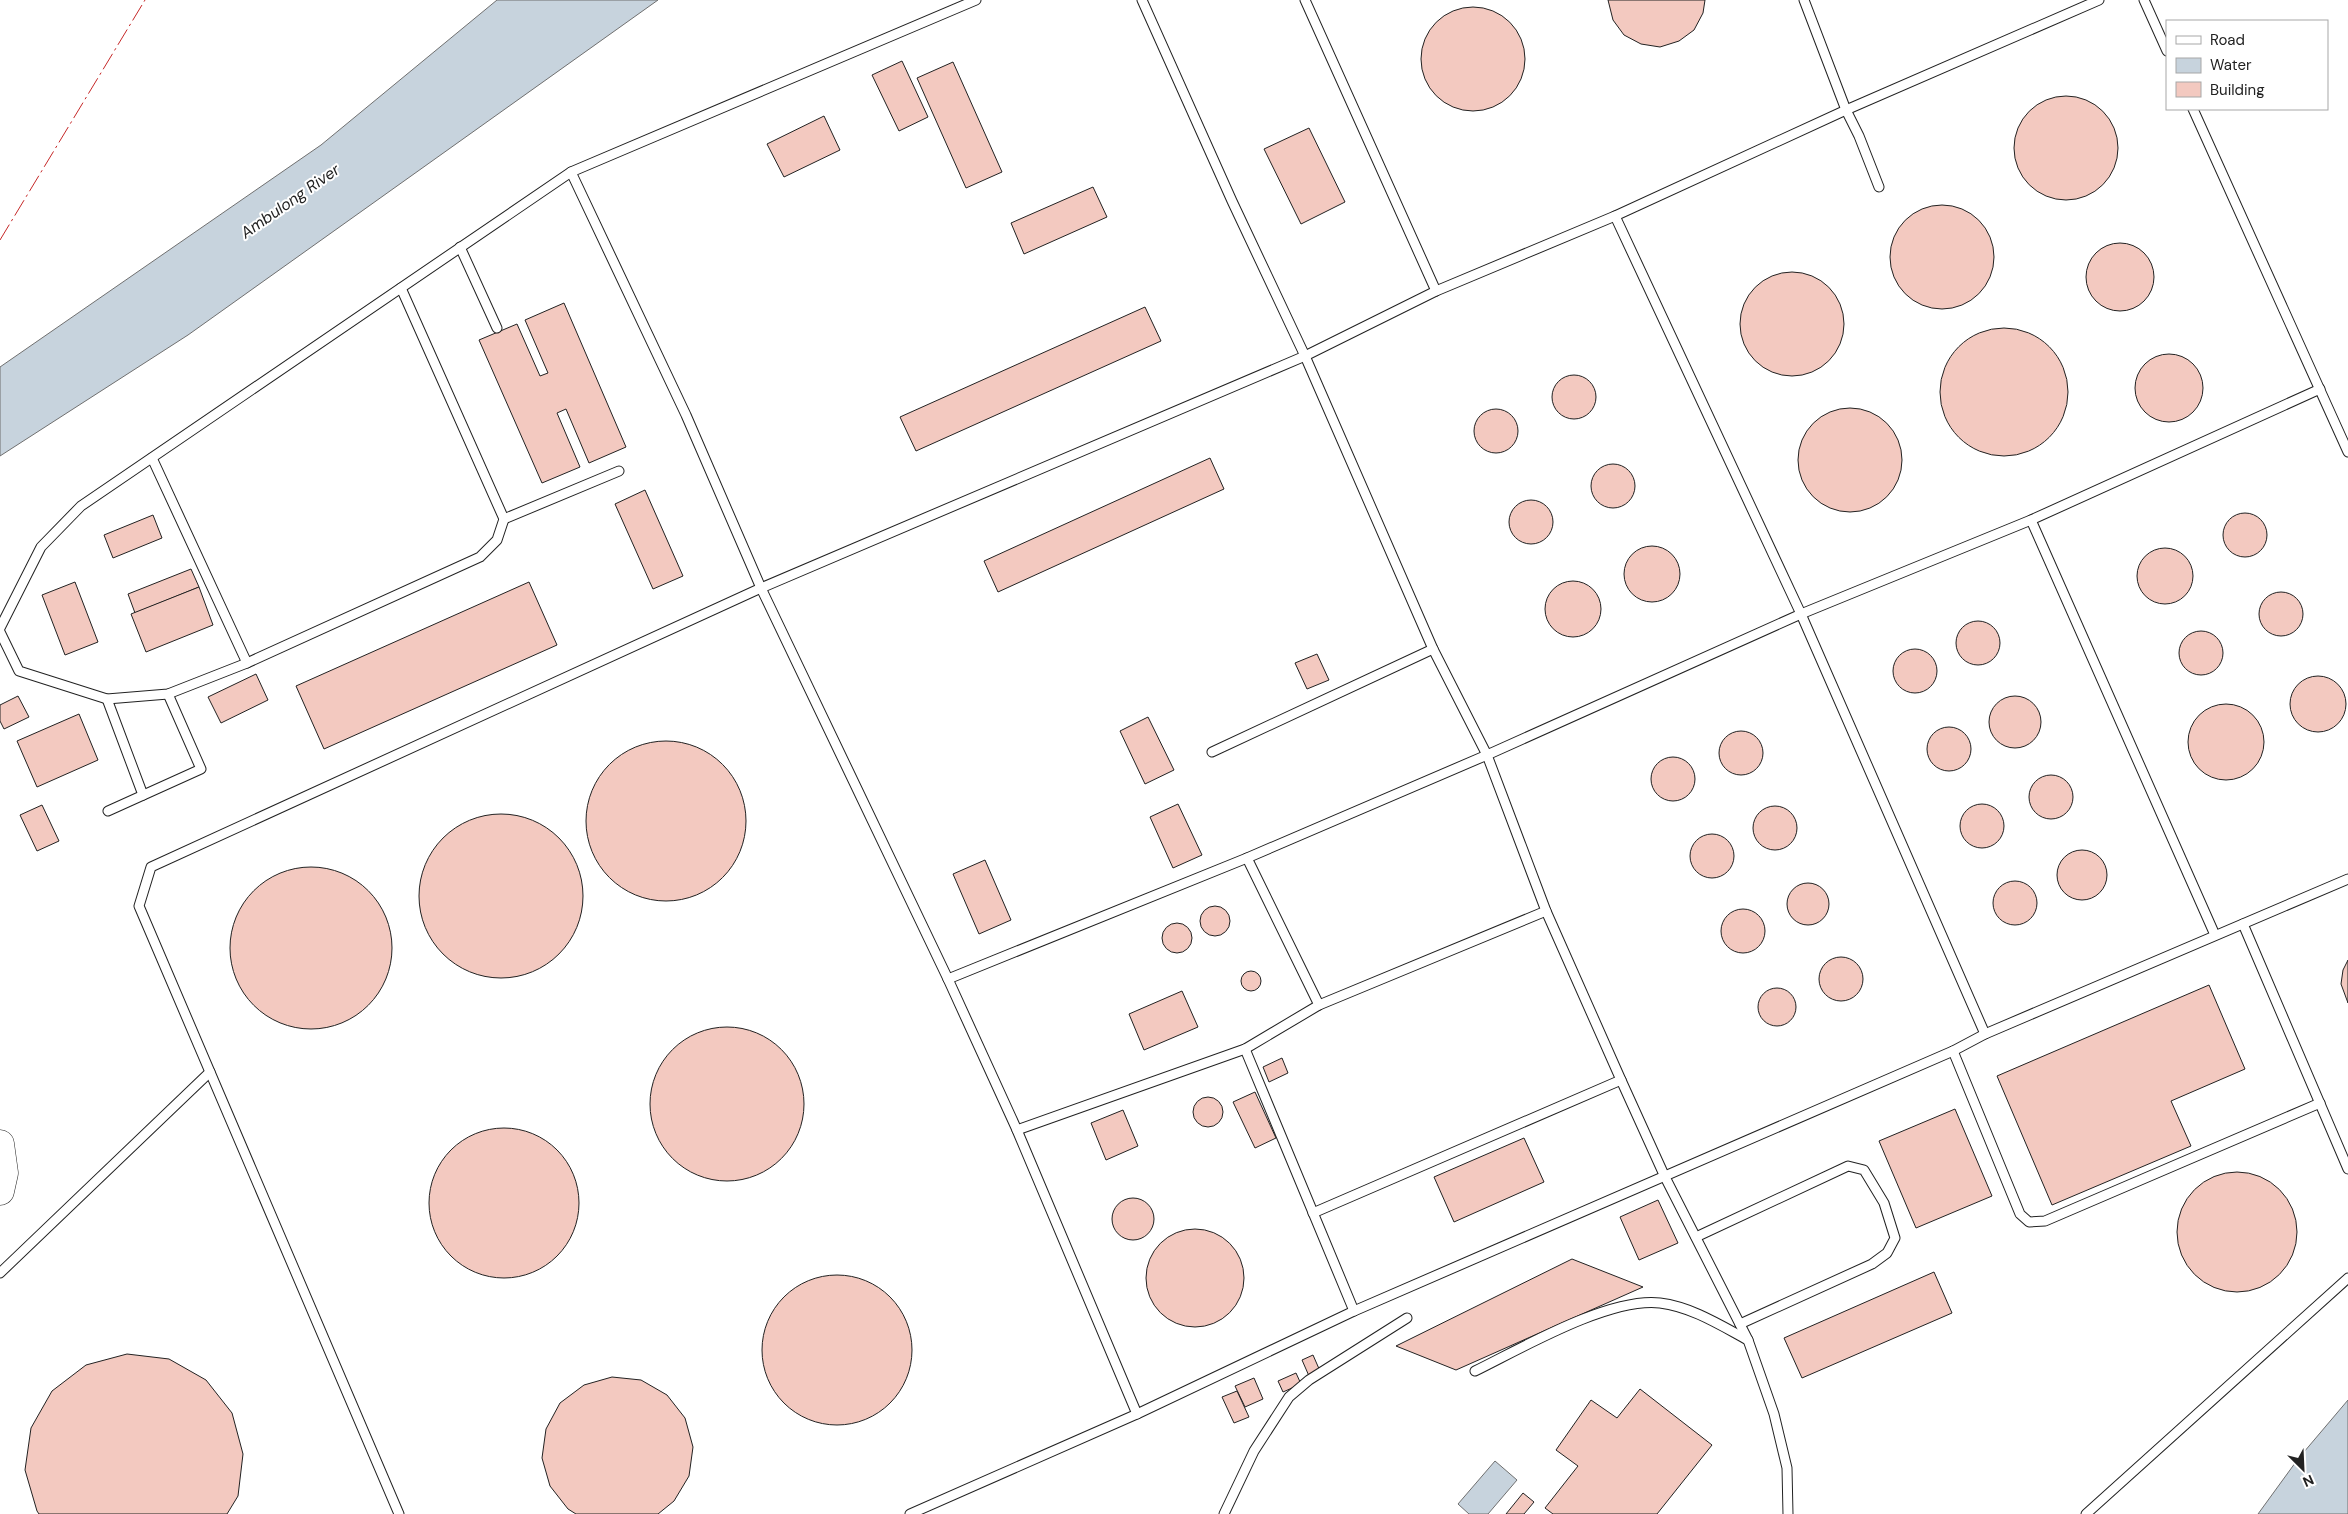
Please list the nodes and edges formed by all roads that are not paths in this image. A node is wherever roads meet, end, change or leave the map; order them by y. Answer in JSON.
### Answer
{"nodes":[{"id":1,"x":976,"y":0,"type":"edge"},
{"id":2,"x":1142,"y":0,"type":"edge"},
{"id":3,"x":1305,"y":0,"type":"edge"},
{"id":4,"x":1804,"y":0,"type":"edge"},
{"id":5,"x":2099,"y":0,"type":"edge"},
{"id":6,"x":2144,"y":0,"type":"edge"},
{"id":7,"x":2166,"y":49,"type":"edge"},
{"id":8,"x":1846,"y":110,"type":"junction"},
{"id":9,"x":2193,"y":110,"type":"edge"},
{"id":10,"x":571,"y":172,"type":"junction"},
{"id":11,"x":1879,"y":187,"type":"dead end"},
{"id":12,"x":1615,"y":216,"type":"junction"},
{"id":13,"x":460,"y":247,"type":"junction"},
{"id":14,"x":401,"y":288,"type":"junction"},
{"id":15,"x":1436,"y":291,"type":"junction"},
{"id":16,"x":497,"y":328,"type":"dead end"},
{"id":17,"x":1306,"y":356,"type":"junction"},
{"id":18,"x":2320,"y":390,"type":"junction"},
{"id":19,"x":2348,"y":452,"type":"edge"},
{"id":20,"x":152,"y":458,"type":"junction"},
{"id":21,"x":619,"y":471,"type":"dead end"},
{"id":22,"x":504,"y":519,"type":"junction"},
{"id":23,"x":2031,"y":520,"type":"junction"},
{"id":24,"x":761,"y":588,"type":"junction"},
{"id":25,"x":1801,"y":614,"type":"junction"},
{"id":26,"x":0,"y":628,"type":"edge"},
{"id":27,"x":0,"y":632,"type":"edge"},
{"id":28,"x":1433,"y":649,"type":"junction"},
{"id":29,"x":247,"y":663,"type":"junction"},
{"id":30,"x":168,"y":694,"type":"junction"},
{"id":31,"x":107,"y":699,"type":"junction"},
{"id":32,"x":1212,"y":752,"type":"dead end"},
{"id":33,"x":1487,"y":755,"type":"junction"},
{"id":34,"x":143,"y":795,"type":"junction"},
{"id":35,"x":108,"y":811,"type":"dead end"},
{"id":36,"x":1247,"y":858,"type":"junction"},
{"id":37,"x":2348,"y":879,"type":"edge"},
{"id":38,"x":1546,"y":911,"type":"junction"},
{"id":39,"x":2243,"y":924,"type":"junction"},
{"id":40,"x":2215,"y":935,"type":"junction"},
{"id":41,"x":948,"y":979,"type":"junction"},
{"id":42,"x":1319,"y":1005,"type":"junction"},
{"id":43,"x":1985,"y":1034,"type":"junction"},
{"id":44,"x":1245,"y":1049,"type":"junction"},
{"id":45,"x":1953,"y":1051,"type":"junction"},
{"id":46,"x":210,"y":1072,"type":"junction"},
{"id":47,"x":1621,"y":1080,"type":"junction"},
{"id":48,"x":2320,"y":1103,"type":"junction"},
{"id":49,"x":1017,"y":1130,"type":"junction"},
{"id":50,"x":0,"y":1144,"type":"edge"},
{"id":51,"x":2348,"y":1169,"type":"edge"},
{"id":52,"x":1665,"y":1177,"type":"junction"},
{"id":53,"x":0,"y":1191,"type":"edge"},
{"id":54,"x":1313,"y":1213,"type":"junction"},
{"id":55,"x":1696,"y":1237,"type":"junction"},
{"id":56,"x":0,"y":1273,"type":"edge"},
{"id":57,"x":2348,"y":1278,"type":"edge"},
{"id":58,"x":1354,"y":1311,"type":"junction"},
{"id":59,"x":1407,"y":1318,"type":"dead end"},
{"id":60,"x":1740,"y":1324,"type":"junction"},
{"id":61,"x":1748,"y":1340,"type":"junction"},
{"id":62,"x":1475,"y":1371,"type":"dead end"},
{"id":63,"x":1137,"y":1414,"type":"junction"},
{"id":64,"x":399,"y":1514,"type":"edge"},
{"id":65,"x":910,"y":1514,"type":"edge"},
{"id":66,"x":1224,"y":1514,"type":"edge"},
{"id":67,"x":1788,"y":1514,"type":"edge"},
{"id":68,"x":2086,"y":1514,"type":"edge"}],
"edges":[{"from":1,"to":10,"type":"lane"},
{"from":2,"to":17,"type":"lane"},
{"from":3,"to":15,"type":"lane"},
{"from":4,"to":8,"type":"lane"},
{"from":5,"to":8,"type":"lane"},
{"from":6,"to":7,"type":"lane"},
{"from":8,"to":11,"type":"lane"},
{"from":8,"to":12,"type":"lane"},
{"from":9,"to":18,"type":"lane"},
{"from":10,"to":13,"type":"lane"},
{"from":10,"to":24,"type":"lane"},
{"from":12,"to":15,"type":"lane"},
{"from":12,"to":25,"type":"lane"},
{"from":13,"to":14,"type":"lane"},
{"from":13,"to":16,"type":"lane"},
{"from":14,"to":20,"type":"lane"},
{"from":14,"to":22,"type":"lane"},
{"from":15,"to":17,"type":"lane"},
{"from":17,"to":24,"type":"lane"},
{"from":17,"to":28,"type":"lane"},
{"from":18,"to":19,"type":"lane"},
{"from":18,"to":23,"type":"lane"},
{"from":20,"to":26,"type":"lane"},
{"from":20,"to":29,"type":"lane"},
{"from":21,"to":22,"type":"lane"},
{"from":22,"to":29,"type":"lane"},
{"from":23,"to":25,"type":"lane"},
{"from":23,"to":40,"type":"lane"},
{"from":24,"to":41,"type":"lane"},
{"from":24,"to":46,"type":"lane"},
{"from":25,"to":33,"type":"lane"},
{"from":25,"to":43,"type":"lane"},
{"from":27,"to":31,"type":"lane"},
{"from":28,"to":32,"type":"lane"},
{"from":28,"to":33,"type":"lane"},
{"from":29,"to":30,"type":"lane"},
{"from":30,"to":31,"type":"lane"},
{"from":30,"to":34,"type":"lane"},
{"from":31,"to":34,"type":"lane"},
{"from":33,"to":36,"type":"lane"},
{"from":33,"to":38,"type":"lane"},
{"from":34,"to":35,"type":"lane"},
{"from":36,"to":41,"type":"lane"},
{"from":36,"to":42,"type":"lane"},
{"from":37,"to":39,"type":"lane"},
{"from":38,"to":42,"type":"lane"},
{"from":38,"to":47,"type":"lane"},
{"from":39,"to":40,"type":"lane"},
{"from":39,"to":48,"type":"lane"},
{"from":40,"to":43,"type":"lane"},
{"from":41,"to":49,"type":"lane"},
{"from":42,"to":44,"type":"lane"},
{"from":43,"to":45,"type":"lane"},
{"from":44,"to":49,"type":"lane"},
{"from":44,"to":54,"type":"lane"},
{"from":45,"to":48,"type":"lane"},
{"from":45,"to":52,"type":"lane"},
{"from":46,"to":56,"type":"lane"},
{"from":46,"to":64,"type":"lane"},
{"from":47,"to":52,"type":"lane"},
{"from":47,"to":54,"type":"lane"},
{"from":48,"to":51,"type":"lane"},
{"from":49,"to":63,"type":"lane"},
{"from":50,"to":53,"type":"main road"},
{"from":52,"to":55,"type":"lane"},
{"from":52,"to":58,"type":"lane"},
{"from":54,"to":58,"type":"lane"},
{"from":55,"to":60,"type":"lane"},
{"from":55,"to":60,"type":"lane"},
{"from":57,"to":68,"type":"lane"},
{"from":58,"to":63,"type":"lane"},
{"from":59,"to":66,"type":"lane"},
{"from":60,"to":61,"type":"lane"},
{"from":61,"to":62,"type":"lane"},
{"from":61,"to":67,"type":"lane"},
{"from":63,"to":65,"type":"lane"}]}
